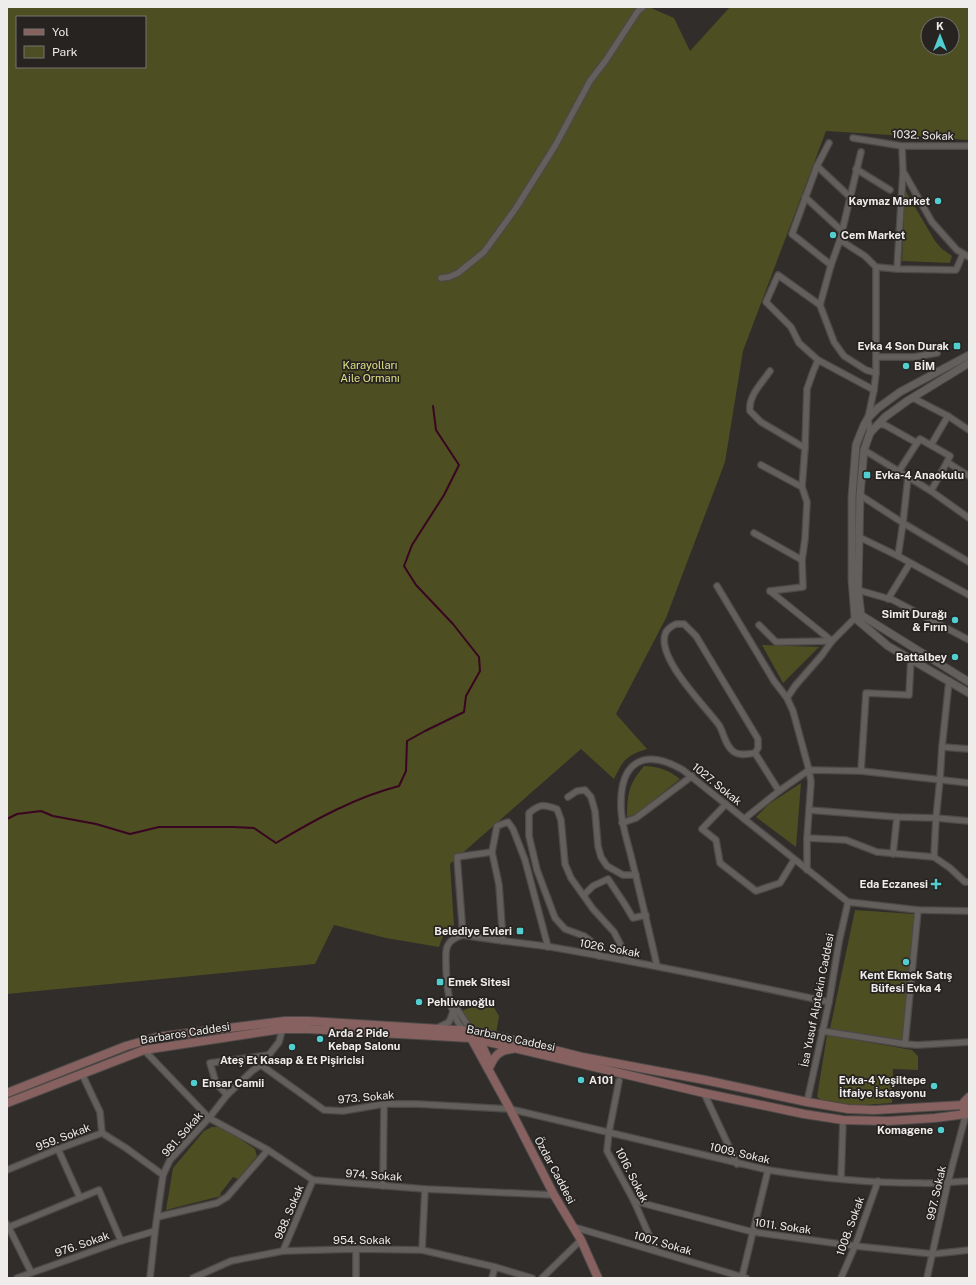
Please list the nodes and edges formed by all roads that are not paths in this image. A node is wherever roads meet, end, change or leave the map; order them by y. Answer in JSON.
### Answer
{"nodes":[{"id":1,"x":642,"y":7,"type":"edge"},
{"id":2,"x":853,"y":138,"type":"dead end"},
{"id":3,"x":829,"y":143,"type":"dead end"},
{"id":4,"x":902,"y":146,"type":"junction"},
{"id":5,"x":969,"y":146,"type":"edge"},
{"id":6,"x":860,"y":152,"type":"dead end"},
{"id":7,"x":817,"y":166,"type":"junction"},
{"id":8,"x":856,"y":170,"type":"junction"},
{"id":9,"x":904,"y":171,"type":"junction"},
{"id":10,"x":890,"y":190,"type":"dead end"},
{"id":11,"x":805,"y":197,"type":"junction"},
{"id":12,"x":850,"y":197,"type":"junction"},
{"id":13,"x":842,"y":231,"type":"junction"},
{"id":14,"x":840,"y":240,"type":"junction"},
{"id":15,"x":963,"y":254,"type":"junction"},
{"id":16,"x":969,"y":257,"type":"edge"},
{"id":17,"x":831,"y":265,"type":"junction"},
{"id":18,"x":876,"y":267,"type":"junction"},
{"id":19,"x":897,"y":269,"type":"junction"},
{"id":20,"x":441,"y":278,"type":"dead end"},
{"id":21,"x":820,"y":305,"type":"junction"},
{"id":22,"x":937,"y":352,"type":"dead end"},
{"id":23,"x":969,"y":354,"type":"edge"},
{"id":24,"x":876,"y":357,"type":"junction"},
{"id":25,"x":818,"y":360,"type":"junction"},
{"id":26,"x":969,"y":363,"type":"edge"},
{"id":27,"x":770,"y":371,"type":"dead end"},
{"id":28,"x":876,"y":373,"type":"junction"},
{"id":29,"x":874,"y":390,"type":"junction"},
{"id":30,"x":913,"y":398,"type":"junction"},
{"id":31,"x":948,"y":416,"type":"junction"},
{"id":32,"x":868,"y":418,"type":"junction"},
{"id":33,"x":878,"y":424,"type":"junction"},
{"id":34,"x":969,"y":430,"type":"edge"},
{"id":35,"x":870,"y":433,"type":"junction"},
{"id":36,"x":917,"y":443,"type":"junction"},
{"id":37,"x":931,"y":445,"type":"junction"},
{"id":38,"x":805,"y":448,"type":"junction"},
{"id":39,"x":864,"y":450,"type":"junction"},
{"id":40,"x":947,"y":462,"type":"junction"},
{"id":41,"x":761,"y":465,"type":"dead end"},
{"id":42,"x":899,"y":472,"type":"junction"},
{"id":43,"x":969,"y":476,"type":"edge"},
{"id":44,"x":908,"y":477,"type":"junction"},
{"id":45,"x":802,"y":487,"type":"junction"},
{"id":46,"x":931,"y":491,"type":"junction"},
{"id":47,"x":860,"y":495,"type":"junction"},
{"id":48,"x":969,"y":518,"type":"edge"},
{"id":49,"x":903,"y":523,"type":"junction"},
{"id":50,"x":754,"y":533,"type":"dead end"},
{"id":51,"x":859,"y":537,"type":"junction"},
{"id":52,"x":898,"y":556,"type":"junction"},
{"id":53,"x":802,"y":560,"type":"junction"},
{"id":54,"x":969,"y":562,"type":"edge"},
{"id":55,"x":910,"y":563,"type":"junction"},
{"id":56,"x":717,"y":586,"type":"dead end"},
{"id":57,"x":858,"y":590,"type":"junction"},
{"id":58,"x":969,"y":595,"type":"edge"},
{"id":59,"x":888,"y":599,"type":"junction"},
{"id":60,"x":858,"y":617,"type":"junction"},
{"id":61,"x":759,"y":625,"type":"dead end"},
{"id":62,"x":969,"y":640,"type":"edge"},
{"id":63,"x":832,"y":641,"type":"junction"},
{"id":64,"x":911,"y":659,"type":"junction"},
{"id":65,"x":949,"y":682,"type":"junction"},
{"id":66,"x":969,"y":682,"type":"edge"},
{"id":67,"x":969,"y":694,"type":"edge"},
{"id":68,"x":787,"y":698,"type":"junction"},
{"id":69,"x":942,"y":747,"type":"junction"},
{"id":70,"x":969,"y":749,"type":"edge"},
{"id":71,"x":755,"y":753,"type":"junction"},
{"id":72,"x":809,"y":770,"type":"junction"},
{"id":73,"x":861,"y":771,"type":"junction"},
{"id":74,"x":692,"y":776,"type":"junction"},
{"id":75,"x":940,"y":779,"type":"junction"},
{"id":76,"x":969,"y":783,"type":"edge"},
{"id":77,"x":779,"y":791,"type":"junction"},
{"id":78,"x":568,"y":797,"type":"dead end"},
{"id":79,"x":726,"y":804,"type":"junction"},
{"id":80,"x":809,"y":810,"type":"junction"},
{"id":81,"x":897,"y":817,"type":"junction"},
{"id":82,"x":936,"y":818,"type":"junction"},
{"id":83,"x":744,"y":819,"type":"junction"},
{"id":84,"x":969,"y":821,"type":"edge"},
{"id":85,"x":622,"y":823,"type":"junction"},
{"id":86,"x":807,"y":838,"type":"junction"},
{"id":87,"x":492,"y":852,"type":"junction"},
{"id":88,"x":893,"y":854,"type":"junction"},
{"id":89,"x":934,"y":858,"type":"junction"},
{"id":90,"x":794,"y":860,"type":"junction"},
{"id":91,"x":807,"y":870,"type":"junction"},
{"id":92,"x":636,"y":875,"type":"junction"},
{"id":93,"x":969,"y":882,"type":"edge"},
{"id":94,"x":584,"y":895,"type":"junction"},
{"id":95,"x":848,"y":902,"type":"junction"},
{"id":96,"x":918,"y":910,"type":"junction"},
{"id":97,"x":969,"y":911,"type":"edge"},
{"id":98,"x":646,"y":915,"type":"junction"},
{"id":99,"x":463,"y":935,"type":"junction"},
{"id":100,"x":503,"y":941,"type":"junction"},
{"id":101,"x":548,"y":947,"type":"junction"},
{"id":102,"x":599,"y":956,"type":"junction"},
{"id":103,"x":629,"y":961,"type":"junction"},
{"id":104,"x":657,"y":966,"type":"junction"},
{"id":105,"x":829,"y":1002,"type":"junction"},
{"id":106,"x":452,"y":1004,"type":"junction"},
{"id":107,"x":453,"y":1012,"type":"junction"},
{"id":108,"x":284,"y":1025,"type":"junction"},
{"id":109,"x":436,"y":1028,"type":"junction"},
{"id":110,"x":464,"y":1030,"type":"junction"},
{"id":111,"x":822,"y":1031,"type":"junction"},
{"id":112,"x":472,"y":1034,"type":"junction"},
{"id":113,"x":480,"y":1040,"type":"junction"},
{"id":114,"x":969,"y":1042,"type":"edge"},
{"id":115,"x":905,"y":1044,"type":"junction"},
{"id":116,"x":515,"y":1049,"type":"junction"},
{"id":117,"x":144,"y":1050,"type":"junction"},
{"id":118,"x":269,"y":1055,"type":"junction"},
{"id":119,"x":261,"y":1065,"type":"junction"},
{"id":120,"x":490,"y":1070,"type":"junction"},
{"id":121,"x":82,"y":1074,"type":"junction"},
{"id":122,"x":619,"y":1081,"type":"dead end"},
{"id":123,"x":7,"y":1093,"type":"edge"},
{"id":124,"x":704,"y":1093,"type":"junction"},
{"id":125,"x":226,"y":1095,"type":"junction"},
{"id":126,"x":969,"y":1096,"type":"edge"},
{"id":127,"x":807,"y":1102,"type":"junction"},
{"id":128,"x":7,"y":1103,"type":"edge"},
{"id":129,"x":384,"y":1104,"type":"junction"},
{"id":130,"x":963,"y":1105,"type":"junction"},
{"id":131,"x":510,"y":1109,"type":"junction"},
{"id":132,"x":968,"y":1115,"type":"edge"},
{"id":133,"x":209,"y":1118,"type":"junction"},
{"id":134,"x":843,"y":1120,"type":"junction"},
{"id":135,"x":609,"y":1132,"type":"junction"},
{"id":136,"x":102,"y":1133,"type":"junction"},
{"id":137,"x":58,"y":1149,"type":"junction"},
{"id":138,"x":268,"y":1150,"type":"junction"},
{"id":139,"x":737,"y":1164,"type":"junction"},
{"id":140,"x":7,"y":1170,"type":"edge"},
{"id":141,"x":768,"y":1170,"type":"junction"},
{"id":142,"x":163,"y":1176,"type":"junction"},
{"id":143,"x":841,"y":1179,"type":"junction"},
{"id":144,"x":313,"y":1180,"type":"junction"},
{"id":145,"x":878,"y":1181,"type":"junction"},
{"id":146,"x":969,"y":1181,"type":"edge"},
{"id":147,"x":948,"y":1182,"type":"junction"},
{"id":148,"x":383,"y":1186,"type":"junction"},
{"id":149,"x":424,"y":1189,"type":"junction"},
{"id":150,"x":554,"y":1195,"type":"junction"},
{"id":151,"x":80,"y":1198,"type":"junction"},
{"id":152,"x":634,"y":1201,"type":"junction"},
{"id":153,"x":157,"y":1217,"type":"junction"},
{"id":154,"x":8,"y":1225,"type":"edge"},
{"id":155,"x":574,"y":1227,"type":"junction"},
{"id":156,"x":155,"y":1231,"type":"junction"},
{"id":157,"x":753,"y":1232,"type":"junction"},
{"id":158,"x":581,"y":1240,"type":"junction"},
{"id":159,"x":121,"y":1241,"type":"junction"},
{"id":160,"x":855,"y":1246,"type":"junction"},
{"id":161,"x":356,"y":1249,"type":"junction"},
{"id":162,"x":422,"y":1250,"type":"junction"},
{"id":163,"x":969,"y":1250,"type":"edge"},
{"id":164,"x":283,"y":1251,"type":"junction"},
{"id":165,"x":656,"y":1251,"type":"junction"},
{"id":166,"x":933,"y":1254,"type":"junction"},
{"id":167,"x":495,"y":1267,"type":"junction"},
{"id":168,"x":30,"y":1272,"type":"junction"},
{"id":169,"x":207,"y":1276,"type":"edge"},
{"id":170,"x":744,"y":1277,"type":"edge"},
{"id":171,"x":17,"y":1278,"type":"edge"},
{"id":172,"x":150,"y":1278,"type":"edge"},
{"id":173,"x":193,"y":1278,"type":"edge"},
{"id":174,"x":356,"y":1278,"type":"edge"},
{"id":175,"x":492,"y":1278,"type":"edge"},
{"id":176,"x":532,"y":1278,"type":"edge"},
{"id":177,"x":542,"y":1278,"type":"edge"},
{"id":178,"x":598,"y":1278,"type":"edge"},
{"id":179,"x":841,"y":1278,"type":"edge"},
{"id":180,"x":927,"y":1278,"type":"edge"}],
"edges":[{"from":1,"to":20,"type":"street"},
{"from":2,"to":4,"type":"street","name":"1032. Sokak"},
{"from":3,"to":7,"type":"street"},
{"from":4,"to":5,"type":"street","name":"1032. Sokak"},
{"from":4,"to":9,"type":"street"},
{"from":6,"to":8,"type":"street"},
{"from":7,"to":11,"type":"street"},
{"from":7,"to":12,"type":"street"},
{"from":8,"to":10,"type":"street"},
{"from":8,"to":12,"type":"street"},
{"from":9,"to":15,"type":"street"},
{"from":9,"to":19,"type":"street"},
{"from":11,"to":13,"type":"street"},
{"from":11,"to":17,"type":"street"},
{"from":12,"to":13,"type":"street"},
{"from":13,"to":14,"type":"street"},
{"from":14,"to":17,"type":"street"},
{"from":14,"to":18,"type":"street"},
{"from":15,"to":16,"type":"street"},
{"from":15,"to":19,"type":"street"},
{"from":17,"to":21,"type":"street"},
{"from":18,"to":19,"type":"street"},
{"from":18,"to":24,"type":"street"},
{"from":21,"to":25,"type":"street"},
{"from":21,"to":28,"type":"street"},
{"from":22,"to":24,"type":"street"},
{"from":23,"to":32,"type":"street"},
{"from":24,"to":28,"type":"street"},
{"from":25,"to":29,"type":"street"},
{"from":25,"to":38,"type":"street"},
{"from":26,"to":30,"type":"street"},
{"from":27,"to":38,"type":"street"},
{"from":28,"to":29,"type":"street"},
{"from":29,"to":32,"type":"street"},
{"from":30,"to":31,"type":"street"},
{"from":30,"to":33,"type":"street"},
{"from":31,"to":34,"type":"street"},
{"from":31,"to":37,"type":"street"},
{"from":32,"to":35,"type":"street"},
{"from":32,"to":60,"type":"street"},
{"from":33,"to":35,"type":"street"},
{"from":33,"to":36,"type":"street"},
{"from":35,"to":39,"type":"street"},
{"from":36,"to":37,"type":"street"},
{"from":36,"to":42,"type":"street"},
{"from":37,"to":40,"type":"street"},
{"from":38,"to":45,"type":"street"},
{"from":39,"to":42,"type":"street"},
{"from":39,"to":47,"type":"street"},
{"from":40,"to":43,"type":"street"},
{"from":40,"to":46,"type":"street"},
{"from":41,"to":45,"type":"street"},
{"from":42,"to":44,"type":"street"},
{"from":44,"to":46,"type":"street"},
{"from":44,"to":49,"type":"street"},
{"from":45,"to":53,"type":"street"},
{"from":46,"to":48,"type":"street"},
{"from":47,"to":49,"type":"street"},
{"from":47,"to":51,"type":"street"},
{"from":49,"to":52,"type":"street"},
{"from":49,"to":54,"type":"street"},
{"from":50,"to":53,"type":"street"},
{"from":51,"to":52,"type":"street"},
{"from":51,"to":57,"type":"street"},
{"from":52,"to":55,"type":"street"},
{"from":53,"to":63,"type":"street"},
{"from":55,"to":58,"type":"street"},
{"from":55,"to":59,"type":"street"},
{"from":56,"to":68,"type":"street"},
{"from":57,"to":59,"type":"street"},
{"from":57,"to":60,"type":"street"},
{"from":59,"to":62,"type":"street"},
{"from":60,"to":63,"type":"street"},
{"from":60,"to":64,"type":"street"},
{"from":60,"to":66,"type":"street"},
{"from":61,"to":63,"type":"street"},
{"from":63,"to":68,"type":"street"},
{"from":64,"to":65,"type":"street"},
{"from":64,"to":73,"type":"street"},
{"from":65,"to":67,"type":"street"},
{"from":65,"to":69,"type":"street"},
{"from":68,"to":72,"type":"street"},
{"from":69,"to":70,"type":"street"},
{"from":69,"to":75,"type":"street"},
{"from":71,"to":71,"type":"street"},
{"from":71,"to":77,"type":"street"},
{"from":72,"to":73,"type":"street"},
{"from":72,"to":77,"type":"street"},
{"from":72,"to":80,"type":"street"},
{"from":73,"to":75,"type":"street"},
{"from":74,"to":79,"type":"street","name":"1027. Sokak"},
{"from":74,"to":85,"type":"street"},
{"from":74,"to":85,"type":"street","name":"1027. Sokak"},
{"from":75,"to":76,"type":"street"},
{"from":75,"to":82,"type":"street"},
{"from":77,"to":83,"type":"street"},
{"from":78,"to":92,"type":"street"},
{"from":79,"to":83,"type":"street","name":"1027. Sokak"},
{"from":79,"to":90,"type":"street"},
{"from":80,"to":81,"type":"street"},
{"from":80,"to":86,"type":"street"},
{"from":81,"to":82,"type":"street"},
{"from":81,"to":88,"type":"street"},
{"from":82,"to":84,"type":"street"},
{"from":82,"to":89,"type":"street"},
{"from":83,"to":90,"type":"street","name":"1027. Sokak"},
{"from":85,"to":92,"type":"street","name":"1027. Sokak"},
{"from":86,"to":88,"type":"street"},
{"from":86,"to":91,"type":"street"},
{"from":87,"to":99,"type":"street"},
{"from":87,"to":100,"type":"street"},
{"from":87,"to":101,"type":"street"},
{"from":88,"to":89,"type":"street"},
{"from":89,"to":93,"type":"street"},
{"from":90,"to":91,"type":"street","name":"1027. Sokak"},
{"from":91,"to":95,"type":"street","name":"1027. Sokak"},
{"from":92,"to":98,"type":"street","name":"1027. Sokak"},
{"from":94,"to":98,"type":"street"},
{"from":94,"to":102,"type":"street"},
{"from":94,"to":103,"type":"street"},
{"from":95,"to":96,"type":"street"},
{"from":95,"to":105,"type":"street","name":"İsa Yusuf Alptekin Caddesi"},
{"from":96,"to":97,"type":"street"},
{"from":96,"to":115,"type":"street"},
{"from":98,"to":104,"type":"street","name":"1027. Sokak"},
{"from":99,"to":100,"type":"street","name":"1026. Sokak"},
{"from":99,"to":106,"type":"street"},
{"from":100,"to":101,"type":"street","name":"1026. Sokak"},
{"from":101,"to":102,"type":"street","name":"1026. Sokak"},
{"from":102,"to":103,"type":"street","name":"1026. Sokak"},
{"from":103,"to":104,"type":"street","name":"1026. Sokak"},
{"from":104,"to":105,"type":"street","name":"1026. Sokak"},
{"from":105,"to":111,"type":"street","name":"İsa Yusuf Alptekin Caddesi"},
{"from":106,"to":107,"type":"street"},
{"from":106,"to":112,"type":"street"},
{"from":107,"to":109,"type":"street"},
{"from":107,"to":110,"type":"street"},
{"from":108,"to":109,"type":"main road","name":"Barbaros Caddesi"},
{"from":108,"to":112,"type":"main road","name":"Barbaros Caddesi"},
{"from":108,"to":117,"type":"main road","name":"Barbaros Caddesi"},
{"from":108,"to":118,"type":"street","name":"981. Sokak"},
{"from":108,"to":123,"type":"main road","name":"Barbaros Caddesi"},
{"from":109,"to":110,"type":"main road","name":"Barbaros Caddesi"},
{"from":110,"to":112,"type":"main road","name":"Özdar Caddesi"},
{"from":111,"to":115,"type":"street"},
{"from":111,"to":127,"type":"street","name":"İsa Yusuf Alptekin Caddesi"},
{"from":112,"to":113,"type":"main road","name":"Barbaros Caddesi"},
{"from":112,"to":120,"type":"main road","name":"Özdar Caddesi"},
{"from":112,"to":127,"type":"main road","name":"Barbaros Caddesi"},
{"from":113,"to":116,"type":"main road","name":"Barbaros Caddesi"},
{"from":113,"to":120,"type":"main road","name":"Özdar Caddesi"},
{"from":114,"to":115,"type":"street"},
{"from":116,"to":120,"type":"main road"},
{"from":116,"to":124,"type":"main road","name":"Barbaros Caddesi"},
{"from":117,"to":121,"type":"main road","name":"Barbaros Caddesi"},
{"from":117,"to":133,"type":"street","name":"974. Sokak"},
{"from":118,"to":119,"type":"street","name":"981. Sokak"},
{"from":118,"to":125,"type":"street"},
{"from":119,"to":125,"type":"street","name":"981. Sokak"},
{"from":119,"to":129,"type":"street","name":"973. Sokak"},
{"from":120,"to":131,"type":"main road","name":"Özdar Caddesi"},
{"from":121,"to":128,"type":"main road","name":"Barbaros Caddesi"},
{"from":121,"to":136,"type":"street"},
{"from":122,"to":135,"type":"street","name":"1016. Sokak"},
{"from":124,"to":134,"type":"main road","name":"Barbaros Caddesi"},
{"from":124,"to":139,"type":"street"},
{"from":125,"to":133,"type":"street","name":"981. Sokak"},
{"from":126,"to":130,"type":"main road"},
{"from":127,"to":130,"type":"main road","name":"Barbaros Caddesi"},
{"from":129,"to":131,"type":"street","name":"973. Sokak"},
{"from":129,"to":148,"type":"street"},
{"from":130,"to":132,"type":"main road"},
{"from":131,"to":135,"type":"street","name":"1009. Sokak"},
{"from":131,"to":150,"type":"main road","name":"Özdar Caddesi"},
{"from":132,"to":134,"type":"main road","name":"Barbaros Caddesi"},
{"from":132,"to":147,"type":"street","name":"997. Sokak"},
{"from":133,"to":138,"type":"street","name":"974. Sokak"},
{"from":133,"to":142,"type":"street","name":"981. Sokak"},
{"from":134,"to":143,"type":"street"},
{"from":135,"to":139,"type":"street","name":"1009. Sokak"},
{"from":135,"to":152,"type":"street","name":"1016. Sokak"},
{"from":136,"to":137,"type":"street","name":"959. Sokak"},
{"from":136,"to":142,"type":"street","name":"959. Sokak"},
{"from":137,"to":140,"type":"street","name":"959. Sokak"},
{"from":137,"to":151,"type":"street"},
{"from":138,"to":144,"type":"street","name":"974. Sokak"},
{"from":138,"to":153,"type":"street"},
{"from":139,"to":141,"type":"street","name":"1009. Sokak"},
{"from":141,"to":143,"type":"street","name":"1009. Sokak"},
{"from":141,"to":157,"type":"street"},
{"from":142,"to":153,"type":"street","name":"981. Sokak"},
{"from":143,"to":145,"type":"street","name":"1009. Sokak"},
{"from":144,"to":148,"type":"street","name":"974. Sokak"},
{"from":144,"to":164,"type":"street","name":"988. Sokak"},
{"from":145,"to":147,"type":"street","name":"1009. Sokak"},
{"from":145,"to":160,"type":"street","name":"1008. Sokak"},
{"from":146,"to":147,"type":"street","name":"1009. Sokak"},
{"from":147,"to":166,"type":"street","name":"997. Sokak"},
{"from":148,"to":149,"type":"street","name":"974. Sokak"},
{"from":149,"to":150,"type":"street","name":"974. Sokak"},
{"from":149,"to":162,"type":"street"},
{"from":150,"to":155,"type":"main road","name":"Özdar Caddesi"},
{"from":151,"to":154,"type":"street"},
{"from":151,"to":159,"type":"street"},
{"from":152,"to":157,"type":"street","name":"1011. Sokak"},
{"from":152,"to":165,"type":"street","name":"1016. Sokak"},
{"from":153,"to":156,"type":"street","name":"981. Sokak"},
{"from":154,"to":168,"type":"street"},
{"from":155,"to":158,"type":"main road","name":"Özdar Caddesi"},
{"from":155,"to":165,"type":"street","name":"1007. Sokak"},
{"from":156,"to":159,"type":"street","name":"976. Sokak"},
{"from":156,"to":172,"type":"street","name":"981. Sokak"},
{"from":157,"to":160,"type":"street","name":"1011. Sokak"},
{"from":157,"to":170,"type":"street"},
{"from":158,"to":177,"type":"street"},
{"from":158,"to":178,"type":"main road","name":"Özdar Caddesi"},
{"from":159,"to":168,"type":"street","name":"976. Sokak"},
{"from":160,"to":166,"type":"street","name":"1011. Sokak"},
{"from":160,"to":179,"type":"street","name":"1008. Sokak"},
{"from":161,"to":162,"type":"street","name":"954. Sokak"},
{"from":161,"to":164,"type":"street","name":"954. Sokak"},
{"from":161,"to":174,"type":"street"},
{"from":162,"to":167,"type":"street","name":"954. Sokak"},
{"from":163,"to":166,"type":"street","name":"1011. Sokak"},
{"from":164,"to":169,"type":"street","name":"954. Sokak"},
{"from":165,"to":170,"type":"street","name":"1007. Sokak"},
{"from":166,"to":180,"type":"street","name":"997. Sokak"},
{"from":167,"to":175,"type":"street"},
{"from":167,"to":176,"type":"street","name":"954. Sokak"},
{"from":168,"to":171,"type":"street","name":"976. Sokak"},
{"from":169,"to":173,"type":"street","name":"954. Sokak"}]}
